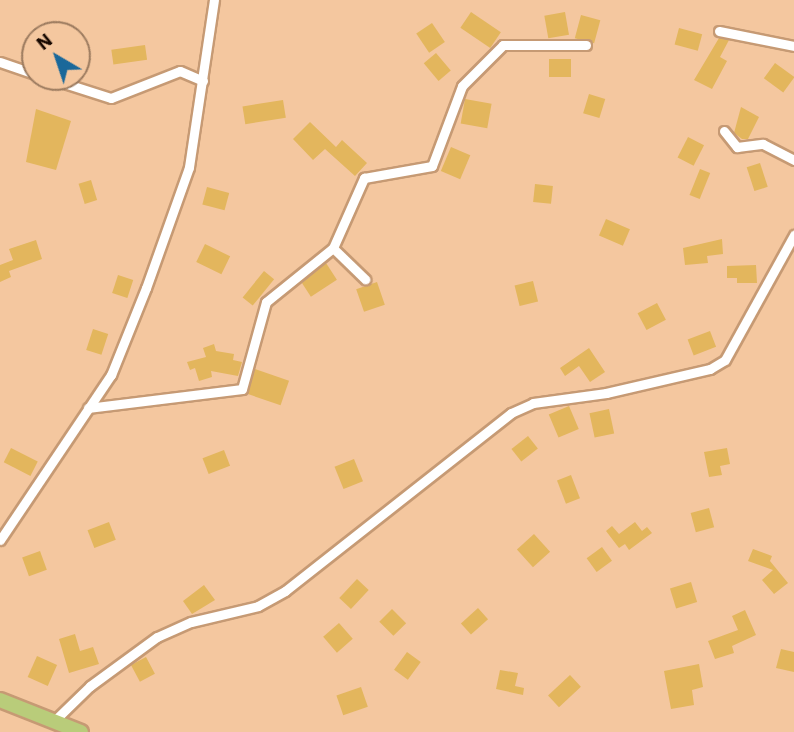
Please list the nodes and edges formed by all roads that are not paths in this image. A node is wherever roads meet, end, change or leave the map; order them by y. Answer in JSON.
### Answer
{"nodes":[{"id":1,"x":214,"y":0,"type":"edge"},
{"id":2,"x":719,"y":31,"type":"dead end"},
{"id":3,"x":586,"y":45,"type":"dead end"},
{"id":4,"x":794,"y":46,"type":"edge"},
{"id":5,"x":0,"y":62,"type":"edge"},
{"id":6,"x":21,"y":69,"type":"edge"},
{"id":7,"x":203,"y":81,"type":"junction"},
{"id":8,"x":89,"y":91,"type":"edge"},
{"id":9,"x":724,"y":131,"type":"dead end"},
{"id":10,"x":794,"y":160,"type":"edge"},
{"id":11,"x":794,"y":235,"type":"edge"},
{"id":12,"x":333,"y":248,"type":"junction"},
{"id":13,"x":365,"y":279,"type":"dead end"},
{"id":14,"x":88,"y":408,"type":"junction"},
{"id":15,"x":3,"y":527,"type":"edge"},
{"id":16,"x":0,"y":540,"type":"edge"},
{"id":17,"x":0,"y":700,"type":"edge"},
{"id":18,"x":54,"y":722,"type":"junction"},
{"id":19,"x":81,"y":732,"type":"edge"}],
"edges":[{"from":1,"to":7,"type":"street"},
{"from":2,"to":4,"type":"street"},
{"from":3,"to":12,"type":"street"},
{"from":5,"to":6,"type":"street"},
{"from":7,"to":8,"type":"street"},
{"from":7,"to":14,"type":"street"},
{"from":9,"to":10,"type":"street"},
{"from":11,"to":18,"type":"street"},
{"from":12,"to":13,"type":"street"},
{"from":12,"to":14,"type":"street"},
{"from":14,"to":15,"type":"street"},
{"from":15,"to":16,"type":"street"},
{"from":17,"to":18,"type":"main road"},
{"from":18,"to":19,"type":"main road"}]}
